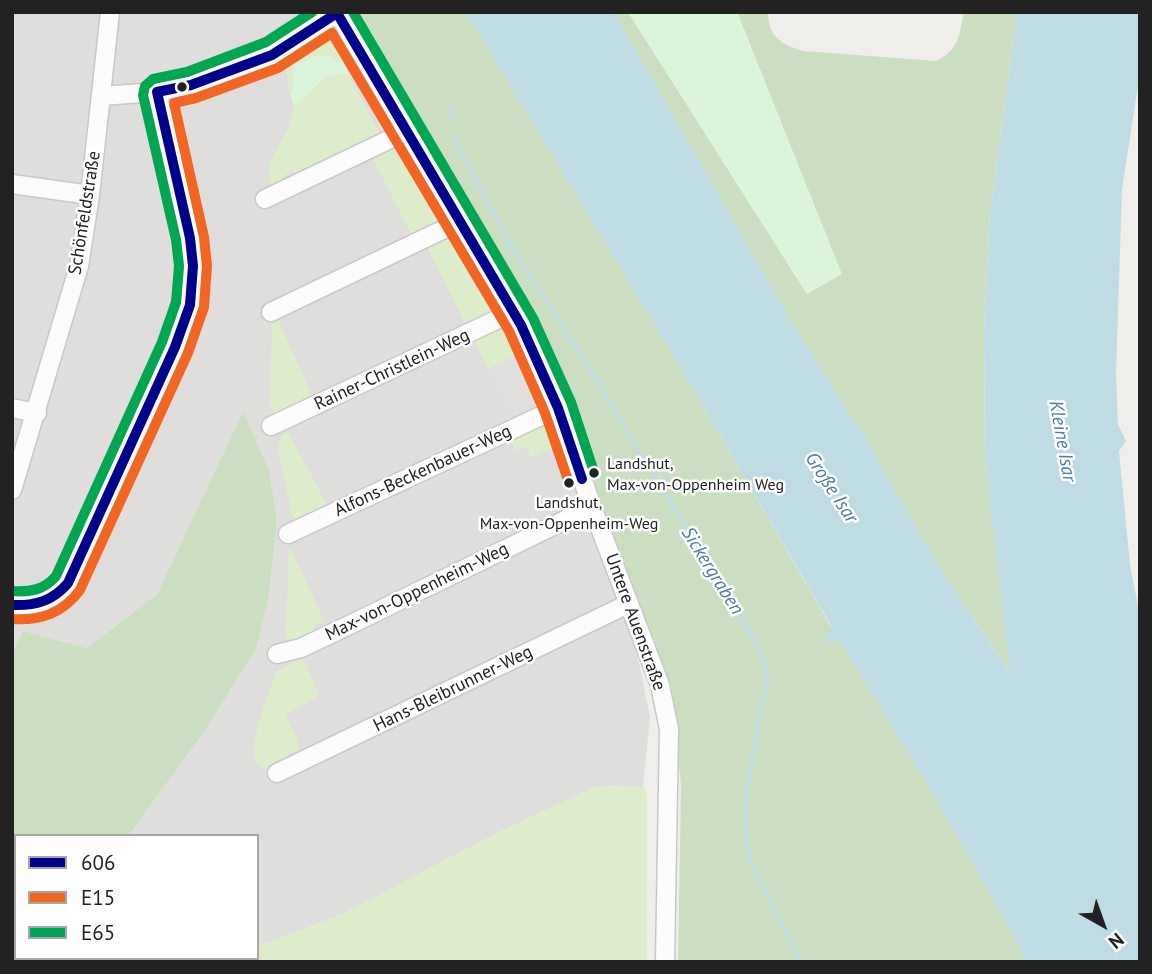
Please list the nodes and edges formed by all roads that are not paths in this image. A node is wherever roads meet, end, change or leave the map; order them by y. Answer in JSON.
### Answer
{"nodes":[{"id":1,"x":110,"y":12,"type":"edge"},
{"id":2,"x":337,"y":13,"type":"edge"},
{"id":3,"x":157,"y":92,"type":"junction"},
{"id":4,"x":101,"y":96,"type":"junction"},
{"id":5,"x":407,"y":131,"type":"junction"},
{"id":6,"x":12,"y":184,"type":"edge"},
{"id":7,"x":90,"y":195,"type":"junction"},
{"id":8,"x":265,"y":199,"type":"dead end"},
{"id":9,"x":459,"y":222,"type":"junction"},
{"id":10,"x":271,"y":312,"type":"dead end"},
{"id":11,"x":513,"y":312,"type":"junction"},
{"id":12,"x":12,"y":408,"type":"edge"},
{"id":13,"x":558,"y":408,"type":"junction"},
{"id":14,"x":37,"y":413,"type":"junction"},
{"id":15,"x":271,"y":426,"type":"dead end"},
{"id":16,"x":12,"y":490,"type":"edge"},
{"id":17,"x":592,"y":507,"type":"junction"},
{"id":18,"x":288,"y":534,"type":"dead end"},
{"id":19,"x":628,"y":604,"type":"junction"},
{"id":20,"x":12,"y":605,"type":"edge"},
{"id":21,"x":277,"y":654,"type":"dead end"},
{"id":22,"x":277,"y":773,"type":"dead end"},
{"id":23,"x":665,"y":962,"type":"edge"}],
"edges":[{"from":1,"to":4,"type":"street","name":"Schönfeldstraße"},
{"from":2,"to":3,"type":"street"},
{"from":2,"to":5,"type":"street","name":"Untere Auenstraße"},
{"from":3,"to":4,"type":"street"},
{"from":3,"to":20,"type":"street"},
{"from":4,"to":7,"type":"street","name":"Schönfeldstraße"},
{"from":5,"to":8,"type":"street"},
{"from":5,"to":9,"type":"street","name":"Untere Auenstraße"},
{"from":6,"to":7,"type":"street"},
{"from":7,"to":14,"type":"street","name":"Schönfeldstraße"},
{"from":9,"to":10,"type":"street"},
{"from":9,"to":11,"type":"street","name":"Untere Auenstraße"},
{"from":11,"to":13,"type":"street","name":"Untere Auenstraße"},
{"from":11,"to":15,"type":"street","name":"Rainer-Christlein-Weg"},
{"from":12,"to":14,"type":"street"},
{"from":13,"to":17,"type":"street","name":"Untere Auenstraße"},
{"from":13,"to":18,"type":"street","name":"Alfons-Beckenbauer-Weg"},
{"from":14,"to":16,"type":"street","name":"Schönfeldstraße"},
{"from":17,"to":19,"type":"street","name":"Untere Auenstraße"},
{"from":17,"to":21,"type":"street","name":"Max-von-Oppenheim-Weg"},
{"from":19,"to":22,"type":"street","name":"Hans-Bleibrunner-Weg"},
{"from":19,"to":23,"type":"street","name":"Untere Auenstraße"}]}
